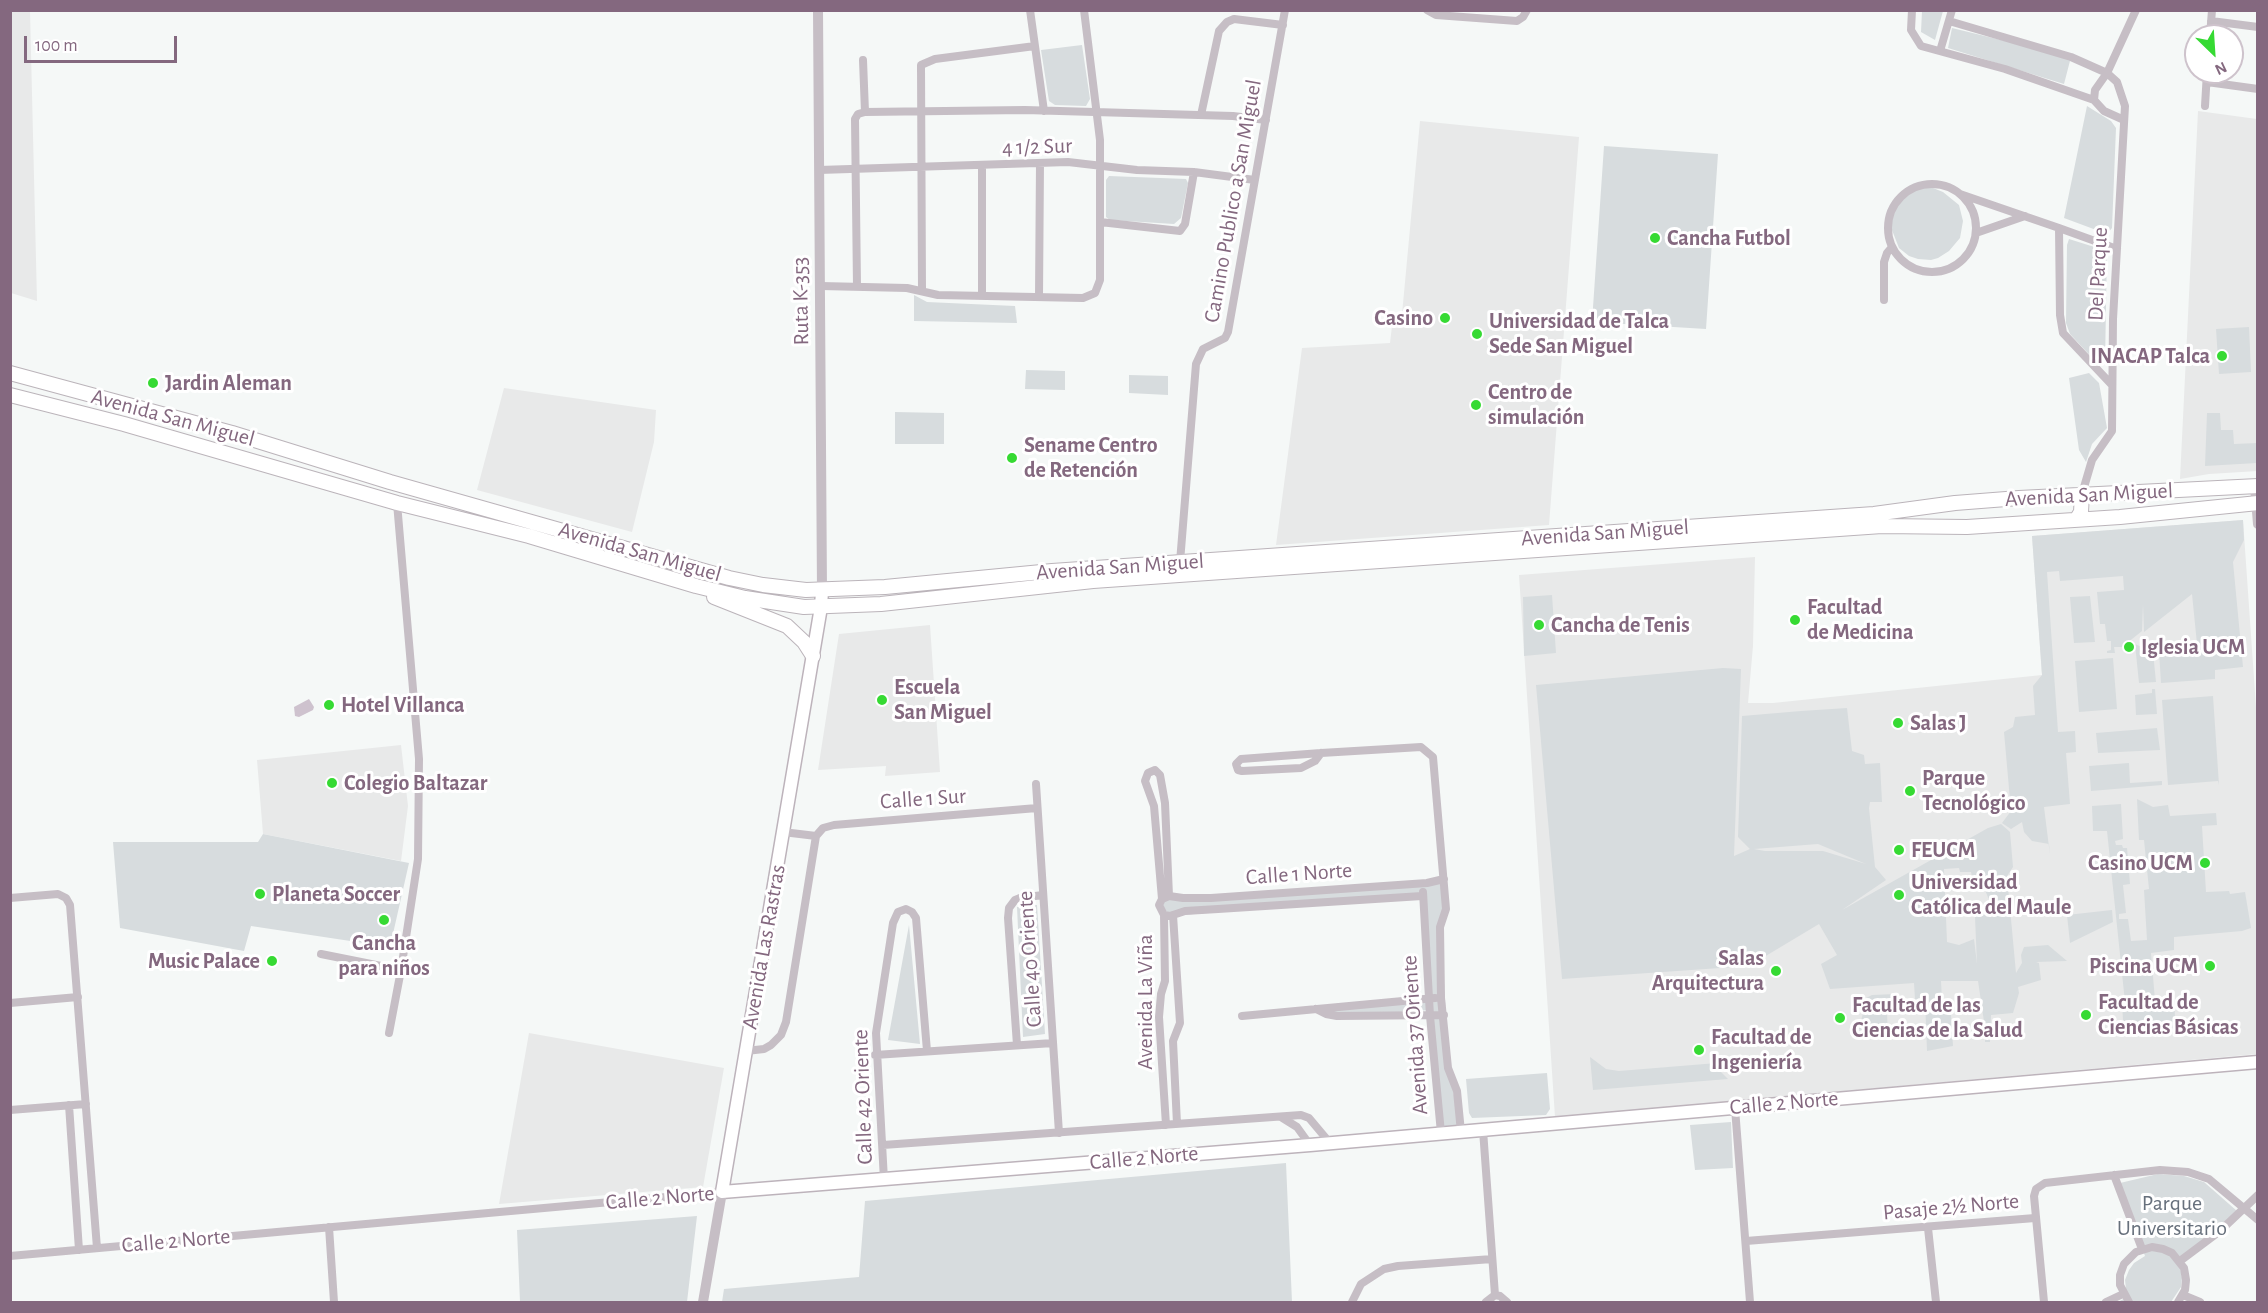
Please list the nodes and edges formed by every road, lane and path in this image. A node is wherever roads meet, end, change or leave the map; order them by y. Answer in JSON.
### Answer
{"nodes":[{"id":1,"x":818,"y":10,"type":"edge"},
{"id":2,"x":1030,"y":10,"type":"edge"},
{"id":3,"x":1084,"y":10,"type":"edge"},
{"id":4,"x":1285,"y":10,"type":"edge"},
{"id":5,"x":1427,"y":10,"type":"edge"},
{"id":6,"x":1527,"y":10,"type":"edge"},
{"id":7,"x":1912,"y":10,"type":"edge"},
{"id":8,"x":1952,"y":10,"type":"edge"},
{"id":9,"x":2136,"y":10,"type":"edge"},
{"id":10,"x":2212,"y":10,"type":"edge"},
{"id":11,"x":1949,"y":21,"type":"junction"},
{"id":12,"x":2211,"y":21,"type":"junction"},
{"id":13,"x":2211,"y":24,"type":"edge"},
{"id":14,"x":1283,"y":26,"type":"junction"},
{"id":15,"x":2258,"y":27,"type":"edge"},
{"id":16,"x":1035,"y":46,"type":"junction"},
{"id":17,"x":1940,"y":51,"type":"junction"},
{"id":18,"x":863,"y":60,"type":"dead end"},
{"id":19,"x":2107,"y":74,"type":"junction"},
{"id":20,"x":2207,"y":84,"type":"edge"},
{"id":21,"x":2222,"y":84,"type":"edge"},
{"id":22,"x":2258,"y":89,"type":"edge"},
{"id":23,"x":2094,"y":100,"type":"junction"},
{"id":24,"x":2205,"y":106,"type":"dead end"},
{"id":25,"x":1044,"y":111,"type":"junction"},
{"id":26,"x":864,"y":112,"type":"junction"},
{"id":27,"x":920,"y":112,"type":"junction"},
{"id":28,"x":1097,"y":112,"type":"junction"},
{"id":29,"x":1202,"y":115,"type":"junction"},
{"id":30,"x":2124,"y":117,"type":"junction"},
{"id":31,"x":1266,"y":120,"type":"junction"},
{"id":32,"x":1040,"y":163,"type":"junction"},
{"id":33,"x":982,"y":166,"type":"junction"},
{"id":34,"x":1101,"y":166,"type":"junction"},
{"id":35,"x":921,"y":168,"type":"junction"},
{"id":36,"x":855,"y":169,"type":"junction"},
{"id":37,"x":819,"y":170,"type":"junction"},
{"id":38,"x":1194,"y":172,"type":"junction"},
{"id":39,"x":1255,"y":180,"type":"junction"},
{"id":40,"x":1960,"y":194,"type":"junction"},
{"id":41,"x":2025,"y":216,"type":"junction"},
{"id":42,"x":1100,"y":222,"type":"junction"},
{"id":43,"x":2059,"y":228,"type":"junction"},
{"id":44,"x":1976,"y":233,"type":"junction"},
{"id":45,"x":1892,"y":247,"type":"junction"},
{"id":46,"x":2117,"y":249,"type":"junction"},
{"id":47,"x":821,"y":286,"type":"junction"},
{"id":48,"x":857,"y":287,"type":"junction"},
{"id":49,"x":922,"y":291,"type":"junction"},
{"id":50,"x":982,"y":296,"type":"junction"},
{"id":51,"x":1039,"y":297,"type":"junction"},
{"id":52,"x":1884,"y":300,"type":"dead end"},
{"id":53,"x":10,"y":373,"type":"edge"},
{"id":54,"x":2112,"y":385,"type":"junction"},
{"id":55,"x":14,"y":397,"type":"edge"},
{"id":56,"x":390,"y":482,"type":"junction"},
{"id":57,"x":2256,"y":486,"type":"edge"},
{"id":58,"x":2082,"y":494,"type":"junction"},
{"id":59,"x":2019,"y":498,"type":"junction"},
{"id":60,"x":397,"y":503,"type":"junction"},
{"id":61,"x":2257,"y":503,"type":"edge"},
{"id":62,"x":2076,"y":520,"type":"junction"},
{"id":63,"x":2019,"y":524,"type":"junction"},
{"id":64,"x":2258,"y":524,"type":"edge"},
{"id":65,"x":1180,"y":562,"type":"junction"},
{"id":66,"x":696,"y":586,"type":"junction"},
{"id":67,"x":822,"y":591,"type":"junction"},
{"id":68,"x":821,"y":607,"type":"junction"},
{"id":69,"x":813,"y":656,"type":"junction"},
{"id":70,"x":1321,"y":753,"type":"junction"},
{"id":71,"x":1036,"y":784,"type":"dead end"},
{"id":72,"x":1037,"y":808,"type":"junction"},
{"id":73,"x":783,"y":832,"type":"junction"},
{"id":74,"x":816,"y":836,"type":"junction"},
{"id":75,"x":1444,"y":879,"type":"junction"},
{"id":76,"x":1427,"y":883,"type":"junction"},
{"id":77,"x":1043,"y":895,"type":"junction"},
{"id":78,"x":1422,"y":896,"type":"junction"},
{"id":79,"x":1167,"y":897,"type":"junction"},
{"id":80,"x":10,"y":898,"type":"edge"},
{"id":81,"x":1175,"y":914,"type":"junction"},
{"id":82,"x":1164,"y":915,"type":"junction"},
{"id":83,"x":1440,"y":932,"type":"junction"},
{"id":84,"x":1426,"y":934,"type":"junction"},
{"id":85,"x":321,"y":954,"type":"dead end"},
{"id":86,"x":401,"y":970,"type":"junction"},
{"id":87,"x":78,"y":997,"type":"junction"},
{"id":88,"x":1441,"y":998,"type":"junction"},
{"id":89,"x":1430,"y":999,"type":"junction"},
{"id":90,"x":10,"y":1003,"type":"edge"},
{"id":91,"x":1316,"y":1009,"type":"junction"},
{"id":92,"x":1444,"y":1015,"type":"junction"},
{"id":93,"x":1242,"y":1016,"type":"dead end"},
{"id":94,"x":1430,"y":1016,"type":"junction"},
{"id":95,"x":389,"y":1033,"type":"dead end"},
{"id":96,"x":1053,"y":1043,"type":"junction"},
{"id":97,"x":1017,"y":1045,"type":"junction"},
{"id":98,"x":746,"y":1051,"type":"junction"},
{"id":99,"x":927,"y":1051,"type":"junction"},
{"id":100,"x":875,"y":1055,"type":"junction"},
{"id":101,"x":2258,"y":1062,"type":"edge"},
{"id":102,"x":86,"y":1104,"type":"junction"},
{"id":103,"x":69,"y":1105,"type":"junction"},
{"id":104,"x":1735,"y":1108,"type":"junction"},
{"id":105,"x":10,"y":1110,"type":"edge"},
{"id":106,"x":1280,"y":1117,"type":"junction"},
{"id":107,"x":1177,"y":1124,"type":"junction"},
{"id":108,"x":1166,"y":1125,"type":"junction"},
{"id":109,"x":1483,"y":1130,"type":"junction"},
{"id":110,"x":1461,"y":1131,"type":"junction"},
{"id":111,"x":1059,"y":1133,"type":"junction"},
{"id":112,"x":1441,"y":1133,"type":"junction"},
{"id":113,"x":1330,"y":1143,"type":"junction"},
{"id":114,"x":883,"y":1145,"type":"junction"},
{"id":115,"x":1310,"y":1145,"type":"junction"},
{"id":116,"x":2114,"y":1175,"type":"junction"},
{"id":117,"x":884,"y":1179,"type":"junction"},
{"id":118,"x":722,"y":1192,"type":"junction"},
{"id":119,"x":2258,"y":1195,"type":"edge"},
{"id":120,"x":2244,"y":1209,"type":"junction"},
{"id":121,"x":2035,"y":1218,"type":"junction"},
{"id":122,"x":2258,"y":1220,"type":"edge"},
{"id":123,"x":329,"y":1227,"type":"junction"},
{"id":124,"x":1928,"y":1228,"type":"junction"},
{"id":125,"x":1746,"y":1241,"type":"junction"},
{"id":126,"x":97,"y":1248,"type":"junction"},
{"id":127,"x":2142,"y":1249,"type":"junction"},
{"id":128,"x":80,"y":1250,"type":"junction"},
{"id":129,"x":10,"y":1256,"type":"edge"},
{"id":130,"x":1492,"y":1259,"type":"junction"},
{"id":131,"x":2180,"y":1261,"type":"junction"},
{"id":132,"x":2123,"y":1294,"type":"junction"},
{"id":133,"x":1495,"y":1295,"type":"junction"},
{"id":134,"x":2180,"y":1299,"type":"edge"},
{"id":135,"x":334,"y":1302,"type":"edge"},
{"id":136,"x":703,"y":1302,"type":"edge"},
{"id":137,"x":1352,"y":1302,"type":"edge"},
{"id":138,"x":1486,"y":1302,"type":"edge"},
{"id":139,"x":1507,"y":1302,"type":"edge"},
{"id":140,"x":1750,"y":1302,"type":"edge"},
{"id":141,"x":1936,"y":1302,"type":"edge"},
{"id":142,"x":2044,"y":1302,"type":"edge"},
{"id":143,"x":2106,"y":1302,"type":"edge"},
{"id":144,"x":2128,"y":1302,"type":"edge"},
{"id":145,"x":2200,"y":1302,"type":"edge"}],
"edges":[{"from":1,"to":37,"type":"street","name":"Ruta K-353"},
{"from":2,"to":16,"type":"street"},
{"from":3,"to":28,"type":"street"},
{"from":4,"to":14,"type":"street","name":"Camino Publico a San Miguel"},
{"from":5,"to":6,"type":"street"},
{"from":7,"to":17,"type":"street"},
{"from":8,"to":11,"type":"street"},
{"from":9,"to":19,"type":"street"},
{"from":10,"to":12,"type":"street"},
{"from":11,"to":17,"type":"street"},
{"from":11,"to":19,"type":"street"},
{"from":12,"to":13,"type":"street"},
{"from":12,"to":15,"type":"street"},
{"from":14,"to":29,"type":"street"},
{"from":14,"to":31,"type":"street","name":"Camino Publico a San Miguel"},
{"from":16,"to":25,"type":"street"},
{"from":16,"to":27,"type":"street"},
{"from":17,"to":23,"type":"street"},
{"from":18,"to":26,"type":"street"},
{"from":19,"to":23,"type":"street"},
{"from":19,"to":30,"type":"street","name":"Del Parque"},
{"from":20,"to":24,"type":"street"},
{"from":21,"to":22,"type":"street"},
{"from":23,"to":30,"type":"street"},
{"from":25,"to":27,"type":"street"},
{"from":25,"to":28,"type":"street"},
{"from":26,"to":27,"type":"street"},
{"from":26,"to":36,"type":"street"},
{"from":27,"to":35,"type":"street"},
{"from":28,"to":29,"type":"street"},
{"from":28,"to":34,"type":"street"},
{"from":29,"to":31,"type":"street"},
{"from":30,"to":46,"type":"street","name":"Del Parque"},
{"from":31,"to":39,"type":"street","name":"Camino Publico a San Miguel"},
{"from":32,"to":33,"type":"street","name":"4 1/2 Sur"},
{"from":32,"to":34,"type":"street","name":"4 1/2 Sur"},
{"from":32,"to":51,"type":"street"},
{"from":33,"to":35,"type":"street","name":"4 1/2 Sur"},
{"from":33,"to":50,"type":"street"},
{"from":34,"to":38,"type":"street","name":"4 1/2 Sur"},
{"from":34,"to":42,"type":"street"},
{"from":35,"to":36,"type":"street","name":"4 1/2 Sur"},
{"from":35,"to":49,"type":"street"},
{"from":36,"to":37,"type":"street","name":"4 1/2 Sur"},
{"from":36,"to":48,"type":"street"},
{"from":37,"to":47,"type":"street","name":"Ruta K-353"},
{"from":38,"to":39,"type":"street","name":"4 1/2 Sur"},
{"from":38,"to":42,"type":"street"},
{"from":39,"to":65,"type":"street","name":"Camino Publico a San Miguel"},
{"from":40,"to":41,"type":"street"},
{"from":40,"to":44,"type":"street"},
{"from":40,"to":45,"type":"street"},
{"from":41,"to":43,"type":"street"},
{"from":41,"to":44,"type":"street"},
{"from":42,"to":51,"type":"street"},
{"from":43,"to":46,"type":"street"},
{"from":43,"to":54,"type":"street"},
{"from":44,"to":45,"type":"street"},
{"from":45,"to":52,"type":"street"},
{"from":46,"to":54,"type":"street","name":"Del Parque"},
{"from":47,"to":48,"type":"street"},
{"from":47,"to":67,"type":"street","name":"Ruta K-353"},
{"from":48,"to":49,"type":"street"},
{"from":49,"to":50,"type":"street"},
{"from":50,"to":51,"type":"street"},
{"from":53,"to":56,"type":"highway","name":"Avenida San Miguel"},
{"from":54,"to":58,"type":"street","name":"Del Parque"},
{"from":55,"to":60,"type":"highway","name":"Avenida San Miguel"},
{"from":56,"to":60,"type":"highway"},
{"from":56,"to":67,"type":"highway","name":"Avenida San Miguel"},
{"from":57,"to":58,"type":"highway","name":"Avenida San Miguel"},
{"from":57,"to":61,"type":"street"},
{"from":58,"to":59,"type":"highway","name":"Avenida San Miguel"},
{"from":58,"to":62,"type":"highway"},
{"from":59,"to":63,"type":"highway"},
{"from":59,"to":65,"type":"highway","name":"Avenida San Miguel"},
{"from":60,"to":66,"type":"highway","name":"Avenida San Miguel"},
{"from":60,"to":86,"type":"street"},
{"from":61,"to":62,"type":"highway","name":"Avenida San Miguel"},
{"from":61,"to":64,"type":"street"},
{"from":62,"to":63,"type":"highway","name":"Avenida San Miguel"},
{"from":63,"to":68,"type":"highway","name":"Avenida San Miguel"},
{"from":65,"to":67,"type":"highway","name":"Avenida San Miguel"},
{"from":66,"to":68,"type":"highway","name":"Avenida San Miguel"},
{"from":66,"to":69,"type":"highway"},
{"from":67,"to":68,"type":"main road","name":"Avenida Las Rastras"},
{"from":68,"to":69,"type":"main road","name":"Avenida Las Rastras"},
{"from":69,"to":73,"type":"main road","name":"Avenida Las Rastras"},
{"from":70,"to":70,"type":"street"},
{"from":70,"to":75,"type":"street","name":"Avenida 37 Oriente"},
{"from":71,"to":72,"type":"street","name":"Calle 40 Oriente"},
{"from":72,"to":74,"type":"street","name":"Calle 1 Sur"},
{"from":72,"to":77,"type":"street","name":"Calle 40 Oriente"},
{"from":73,"to":74,"type":"street"},
{"from":73,"to":98,"type":"main road","name":"Avenida Las Rastras"},
{"from":74,"to":98,"type":"street"},
{"from":75,"to":76,"type":"street"},
{"from":75,"to":83,"type":"street","name":"Avenida 37 Oriente"},
{"from":76,"to":78,"type":"street","name":"Avenida 37 Oriente"},
{"from":76,"to":79,"type":"street","name":"Calle 1 Norte"},
{"from":77,"to":96,"type":"street","name":"Calle 40 Oriente"},
{"from":77,"to":97,"type":"street"},
{"from":78,"to":81,"type":"street","name":"Calle 1 Norte"},
{"from":78,"to":84,"type":"street","name":"Avenida 37 Oriente"},
{"from":79,"to":79,"type":"street"},
{"from":79,"to":81,"type":"street"},
{"from":79,"to":82,"type":"street"},
{"from":80,"to":87,"type":"street"},
{"from":81,"to":82,"type":"street"},
{"from":81,"to":107,"type":"street","name":"Avenida La Viña"},
{"from":82,"to":108,"type":"street","name":"Avenida La Viña"},
{"from":83,"to":84,"type":"street","name":"Avenida 37 Oriente"},
{"from":83,"to":88,"type":"street","name":"Avenida 37 Oriente"},
{"from":84,"to":89,"type":"street","name":"Avenida 37 Oriente"},
{"from":85,"to":86,"type":"street"},
{"from":86,"to":95,"type":"street"},
{"from":87,"to":90,"type":"street"},
{"from":87,"to":102,"type":"street"},
{"from":88,"to":89,"type":"street"},
{"from":88,"to":92,"type":"street","name":"Avenida 37 Oriente"},
{"from":89,"to":91,"type":"street"},
{"from":89,"to":94,"type":"street","name":"Avenida 37 Oriente"},
{"from":91,"to":93,"type":"street"},
{"from":91,"to":94,"type":"street"},
{"from":92,"to":94,"type":"street"},
{"from":92,"to":110,"type":"street","name":"Avenida 37 Oriente"},
{"from":94,"to":112,"type":"street","name":"Avenida 37 Oriente"},
{"from":96,"to":97,"type":"street"},
{"from":96,"to":111,"type":"street","name":"Calle 40 Oriente"},
{"from":97,"to":99,"type":"street"},
{"from":98,"to":118,"type":"main road","name":"Avenida Las Rastras"},
{"from":99,"to":100,"type":"street"},
{"from":99,"to":100,"type":"street","name":"Calle 42 Oriente"},
{"from":100,"to":114,"type":"street","name":"Calle 42 Oriente"},
{"from":101,"to":104,"type":"main road","name":"Calle 2 Norte"},
{"from":102,"to":103,"type":"street"},
{"from":102,"to":126,"type":"street"},
{"from":103,"to":105,"type":"street"},
{"from":103,"to":128,"type":"street"},
{"from":104,"to":109,"type":"main road","name":"Calle 2 Norte"},
{"from":104,"to":125,"type":"street"},
{"from":106,"to":107,"type":"street","name":"Calle 2 Norte"},
{"from":106,"to":113,"type":"street","name":"Calle 2 Norte"},
{"from":106,"to":115,"type":"street"},
{"from":107,"to":108,"type":"street","name":"Calle 2 Norte"},
{"from":108,"to":111,"type":"street","name":"Calle 2 Norte"},
{"from":109,"to":110,"type":"main road","name":"Calle 2 Norte"},
{"from":109,"to":130,"type":"street"},
{"from":110,"to":112,"type":"main road","name":"Calle 2 Norte"},
{"from":111,"to":114,"type":"street","name":"Calle 2 Norte"},
{"from":112,"to":113,"type":"main road","name":"Calle 2 Norte"},
{"from":113,"to":115,"type":"main road","name":"Calle 2 Norte"},
{"from":114,"to":117,"type":"street","name":"Calle 42 Oriente"},
{"from":115,"to":117,"type":"main road","name":"Calle 2 Norte"},
{"from":116,"to":120,"type":"street","name":"Pasaje 2½ Norte"},
{"from":116,"to":121,"type":"street","name":"Pasaje 2½ Norte"},
{"from":116,"to":127,"type":"street"},
{"from":117,"to":118,"type":"main road","name":"Calle 2 Norte"},
{"from":118,"to":123,"type":"street","name":"Calle 2 Norte"},
{"from":118,"to":136,"type":"street","name":"Avenida Las Rastras"},
{"from":119,"to":120,"type":"street"},
{"from":120,"to":122,"type":"street","name":"Pasaje 2½ Norte"},
{"from":120,"to":131,"type":"street"},
{"from":121,"to":124,"type":"street","name":"Pasaje 2½ Norte"},
{"from":121,"to":142,"type":"street"},
{"from":123,"to":126,"type":"street","name":"Calle 2 Norte"},
{"from":123,"to":135,"type":"street"},
{"from":124,"to":125,"type":"street","name":"Pasaje 2½ Norte"},
{"from":124,"to":141,"type":"street"},
{"from":125,"to":140,"type":"street"},
{"from":126,"to":128,"type":"street","name":"Calle 2 Norte"},
{"from":127,"to":131,"type":"street"},
{"from":127,"to":132,"type":"street"},
{"from":128,"to":129,"type":"street","name":"Calle 2 Norte"},
{"from":130,"to":133,"type":"street"},
{"from":130,"to":137,"type":"street"},
{"from":131,"to":134,"type":"street"},
{"from":132,"to":143,"type":"street"},
{"from":132,"to":144,"type":"street"},
{"from":133,"to":138,"type":"street"},
{"from":133,"to":139,"type":"street"},
{"from":134,"to":145,"type":"street"}]}
